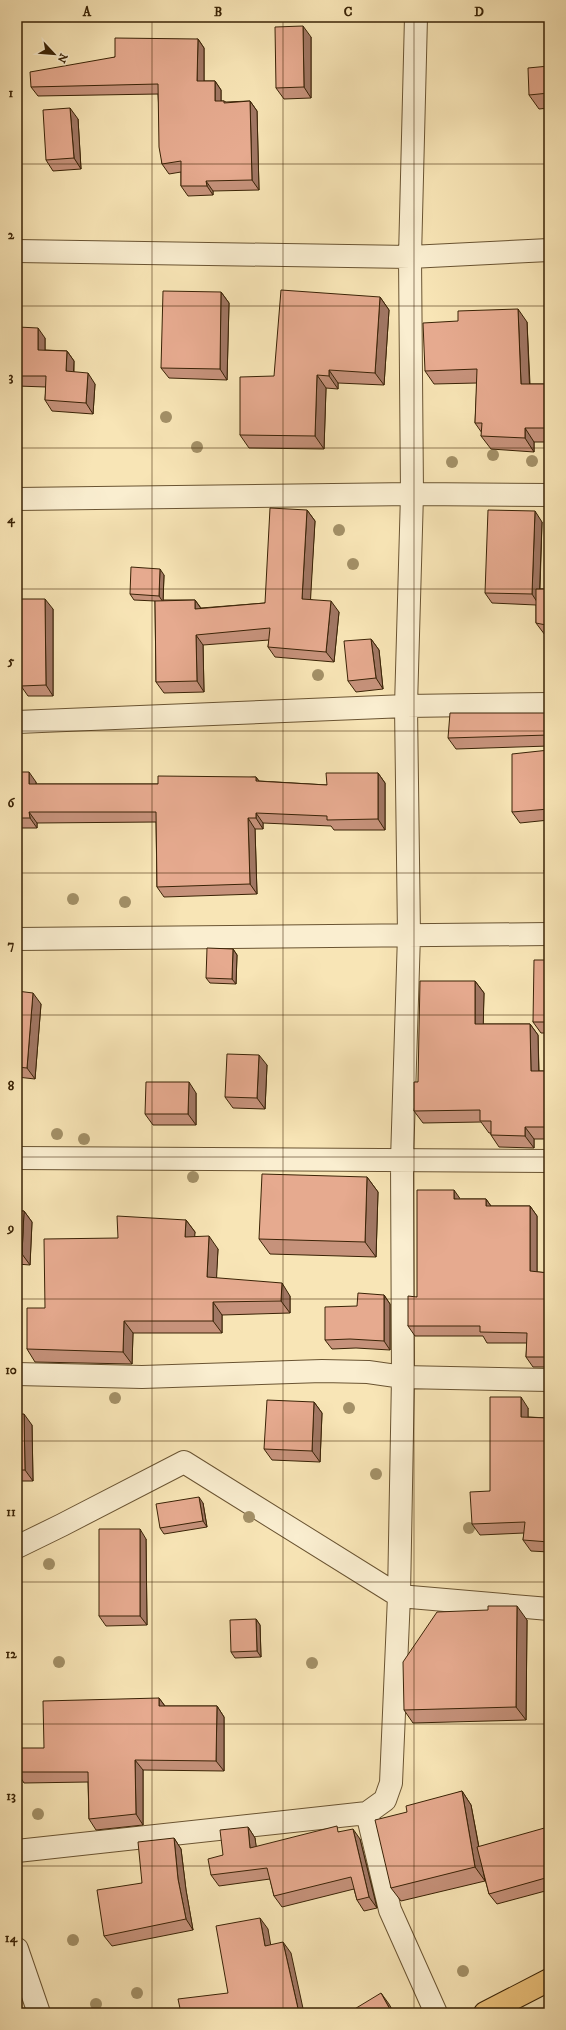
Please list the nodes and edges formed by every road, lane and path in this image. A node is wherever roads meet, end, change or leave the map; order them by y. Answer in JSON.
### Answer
{"nodes":[{"id":1,"x":416,"y":17,"type":"edge"},
{"id":2,"x":549,"y":250,"type":"edge"},
{"id":3,"x":17,"y":251,"type":"edge"},
{"id":4,"x":410,"y":257,"type":"junction"},
{"id":5,"x":412,"y":494,"type":"junction"},
{"id":6,"x":549,"y":495,"type":"edge"},
{"id":7,"x":17,"y":499,"type":"edge"},
{"id":8,"x":549,"y":704,"type":"edge"},
{"id":9,"x":406,"y":706,"type":"junction"},
{"id":10,"x":17,"y":722,"type":"edge"},
{"id":11,"x":549,"y":934,"type":"edge"},
{"id":12,"x":409,"y":935,"type":"junction"},
{"id":13,"x":17,"y":939,"type":"edge"},
{"id":14,"x":17,"y":1158,"type":"edge"},
{"id":15,"x":402,"y":1160,"type":"junction"},
{"id":16,"x":549,"y":1161,"type":"edge"},
{"id":17,"x":17,"y":1374,"type":"edge"},
{"id":18,"x":403,"y":1377,"type":"junction"},
{"id":19,"x":549,"y":1380,"type":"edge"},
{"id":20,"x":17,"y":1546,"type":"edge"},
{"id":21,"x":399,"y":1596,"type":"junction"},
{"id":22,"x":549,"y":1609,"type":"edge"},
{"id":23,"x":367,"y":1813,"type":"junction"},
{"id":24,"x":17,"y":1851,"type":"edge"},
{"id":25,"x":17,"y":1949,"type":"edge"},
{"id":26,"x":549,"y":1980,"type":"edge"},
{"id":27,"x":25,"y":1993,"type":"edge"},
{"id":28,"x":39,"y":2013,"type":"edge"},
{"id":29,"x":436,"y":2013,"type":"edge"},
{"id":30,"x":485,"y":2013,"type":"edge"}],
"edges":[{"from":1,"to":4,"type":"street"},
{"from":2,"to":4,"type":"street"},
{"from":3,"to":4,"type":"street"},
{"from":4,"to":5,"type":"street"},
{"from":5,"to":6,"type":"street"},
{"from":5,"to":7,"type":"street"},
{"from":5,"to":9,"type":"street"},
{"from":8,"to":9,"type":"street"},
{"from":9,"to":10,"type":"street"},
{"from":9,"to":12,"type":"street"},
{"from":11,"to":12,"type":"street"},
{"from":12,"to":13,"type":"street"},
{"from":12,"to":15,"type":"street"},
{"from":14,"to":15,"type":"street"},
{"from":15,"to":16,"type":"street"},
{"from":15,"to":18,"type":"street"},
{"from":17,"to":18,"type":"street"},
{"from":18,"to":19,"type":"street"},
{"from":18,"to":21,"type":"street"},
{"from":20,"to":21,"type":"street"},
{"from":21,"to":22,"type":"street"},
{"from":21,"to":23,"type":"street"},
{"from":23,"to":24,"type":"street"},
{"from":23,"to":29,"type":"street"},
{"from":25,"to":27,"type":"street"},
{"from":26,"to":30,"type":"highway"},
{"from":27,"to":28,"type":"street"}]}
